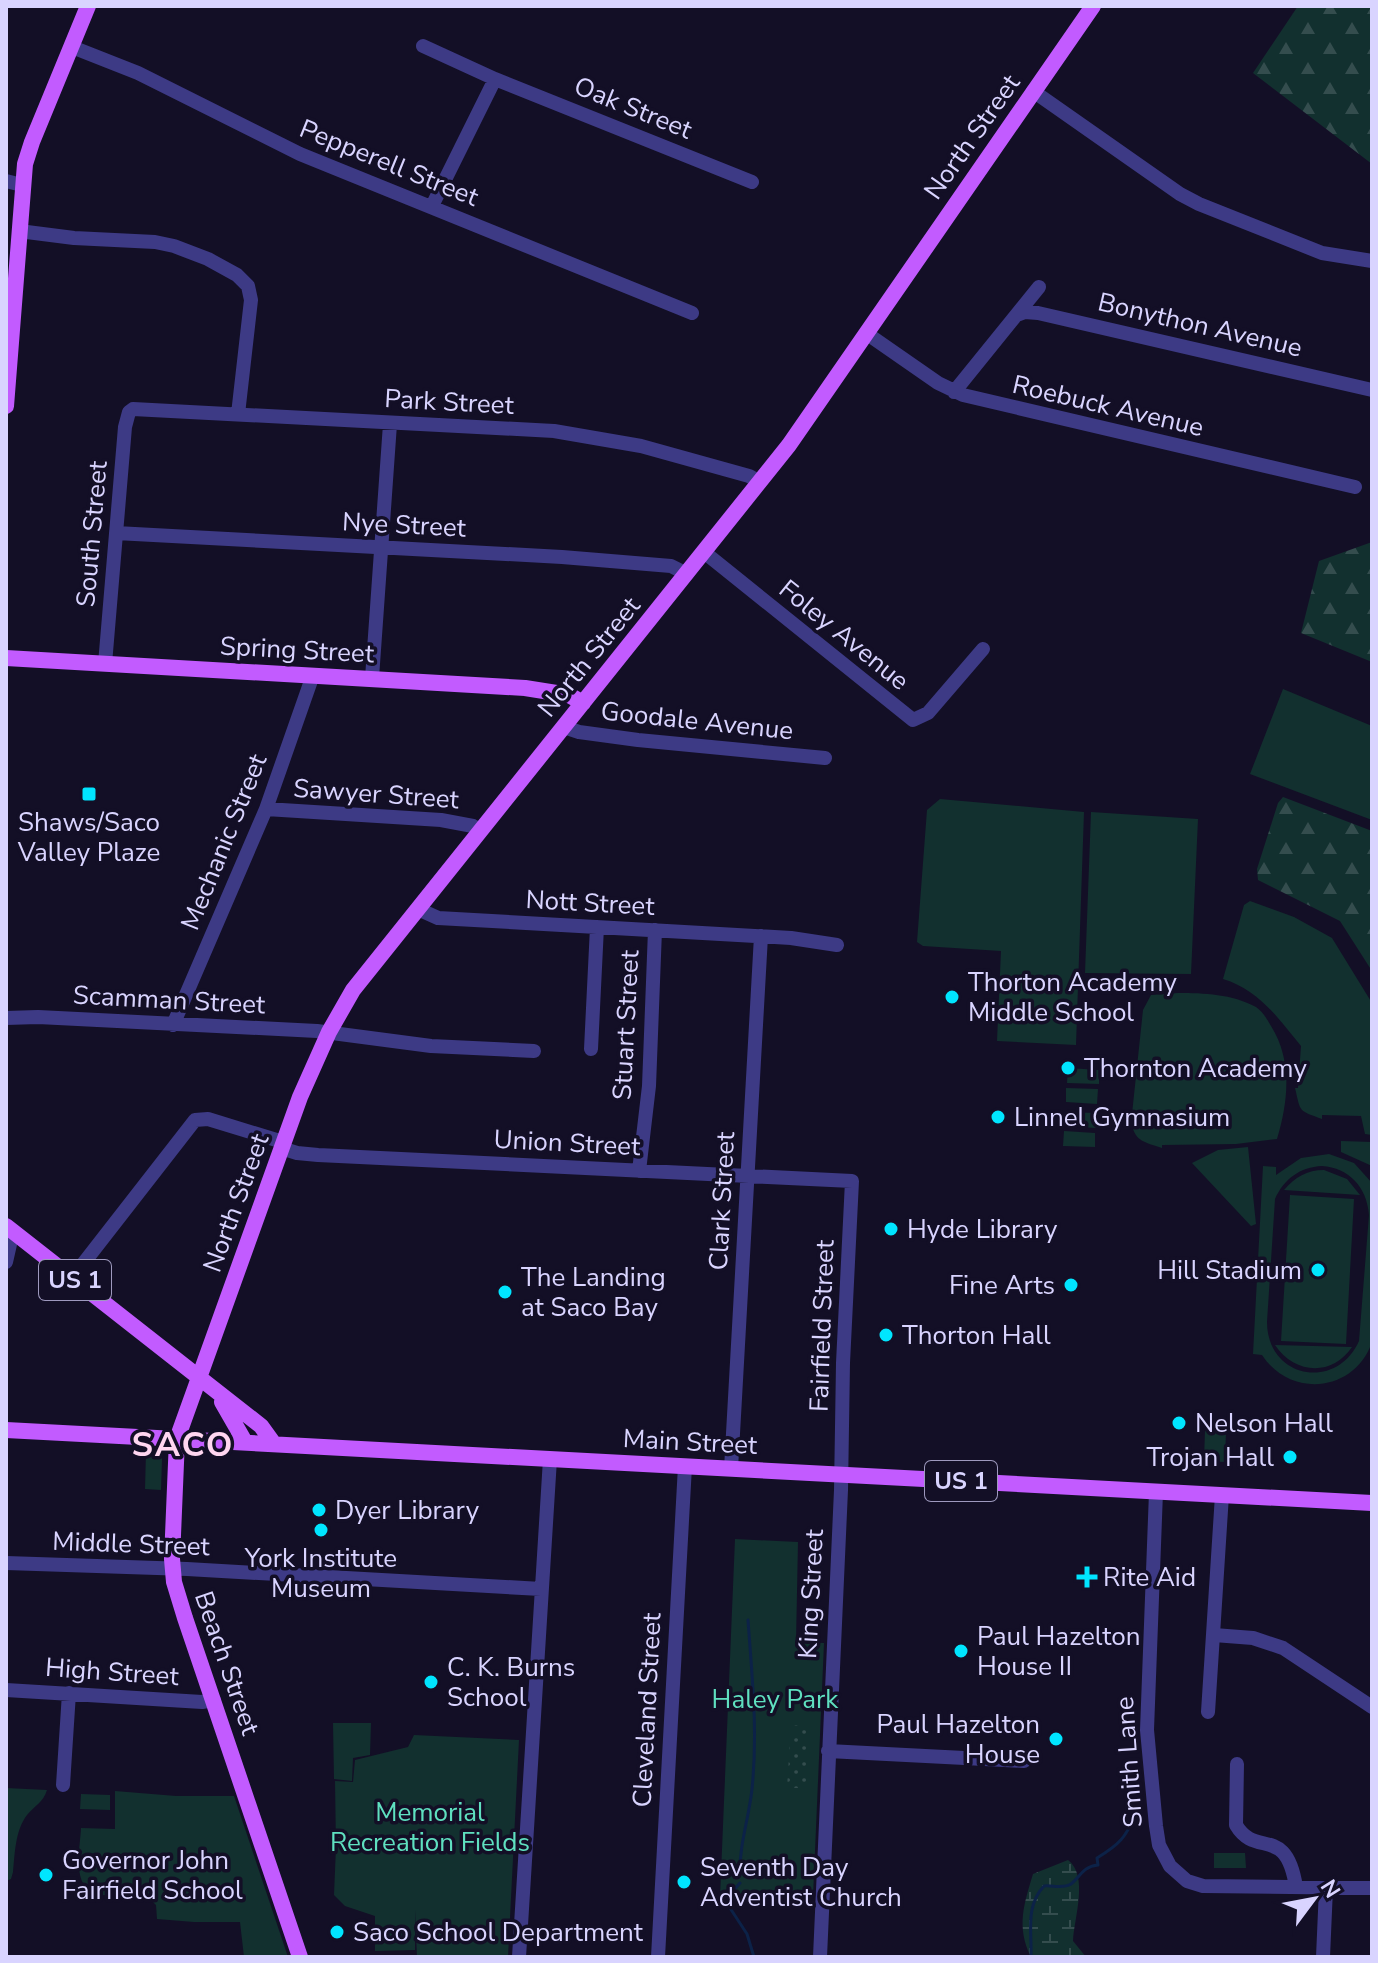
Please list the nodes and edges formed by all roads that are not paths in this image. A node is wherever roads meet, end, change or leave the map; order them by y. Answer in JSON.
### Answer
{"nodes":[{"id":1,"x":88,"y":6,"type":"edge"},
{"id":2,"x":1093,"y":6,"type":"edge"},
{"id":3,"x":423,"y":46,"type":"dead end"},
{"id":4,"x":72,"y":47,"type":"junction"},
{"id":5,"x":495,"y":79,"type":"junction"},
{"id":6,"x":1033,"y":91,"type":"junction"},
{"id":7,"x":752,"y":182,"type":"dead end"},
{"id":8,"x":14,"y":183,"type":"edge"},
{"id":9,"x":432,"y":206,"type":"junction"},
{"id":10,"x":19,"y":231,"type":"junction"},
{"id":11,"x":12,"y":254,"type":"edge"},
{"id":12,"x":1372,"y":261,"type":"edge"},
{"id":13,"x":1039,"y":287,"type":"dead end"},
{"id":14,"x":692,"y":313,"type":"dead end"},
{"id":15,"x":1017,"y":315,"type":"junction"},
{"id":16,"x":866,"y":333,"type":"junction"},
{"id":17,"x":1372,"y":390,"type":"edge"},
{"id":18,"x":954,"y":392,"type":"junction"},
{"id":19,"x":6,"y":406,"type":"edge"},
{"id":20,"x":130,"y":410,"type":"joint"},
{"id":21,"x":238,"y":414,"type":"junction"},
{"id":22,"x":390,"y":424,"type":"junction"},
{"id":23,"x":760,"y":482,"type":"junction"},
{"id":24,"x":1355,"y":487,"type":"dead end"},
{"id":25,"x":116,"y":533,"type":"junction"},
{"id":26,"x":382,"y":549,"type":"junction"},
{"id":27,"x":704,"y":552,"type":"junction"},
{"id":28,"x":687,"y":574,"type":"junction"},
{"id":29,"x":983,"y":649,"type":"dead end"},
{"id":30,"x":6,"y":658,"type":"edge"},
{"id":31,"x":105,"y":664,"type":"junction"},
{"id":32,"x":313,"y":675,"type":"junction"},
{"id":33,"x":372,"y":678,"type":"junction"},
{"id":34,"x":583,"y":703,"type":"junction"},
{"id":35,"x":564,"y":727,"type":"junction"},
{"id":36,"x":825,"y":758,"type":"dead end"},
{"id":37,"x":266,"y":809,"type":"junction"},
{"id":38,"x":480,"y":830,"type":"junction"},
{"id":39,"x":418,"y":909,"type":"junction"},
{"id":40,"x":597,"y":927,"type":"junction"},
{"id":41,"x":655,"y":930,"type":"junction"},
{"id":42,"x":761,"y":936,"type":"junction"},
{"id":43,"x":837,"y":945,"type":"dead end"},
{"id":44,"x":6,"y":1018,"type":"edge"},
{"id":45,"x":173,"y":1025,"type":"junction"},
{"id":46,"x":329,"y":1032,"type":"junction"},
{"id":47,"x":591,"y":1049,"type":"dead end"},
{"id":48,"x":534,"y":1051,"type":"dead end"},
{"id":49,"x":282,"y":1145,"type":"junction"},
{"id":50,"x":639,"y":1171,"type":"junction"},
{"id":51,"x":747,"y":1176,"type":"junction"},
{"id":52,"x":852,"y":1181,"type":"joint"},
{"id":53,"x":10,"y":1229,"type":"edge"},
{"id":54,"x":6,"y":1262,"type":"edge"},
{"id":55,"x":72,"y":1278,"type":"junction"},
{"id":56,"x":206,"y":1382,"type":"junction"},
{"id":57,"x":6,"y":1430,"type":"edge"},
{"id":58,"x":177,"y":1439,"type":"junction"},
{"id":59,"x":245,"y":1442,"type":"junction"},
{"id":60,"x":274,"y":1444,"type":"junction"},
{"id":61,"x":550,"y":1459,"type":"junction"},
{"id":62,"x":685,"y":1466,"type":"junction"},
{"id":63,"x":731,"y":1469,"type":"junction"},
{"id":64,"x":841,"y":1474,"type":"junction"},
{"id":65,"x":1156,"y":1492,"type":"junction"},
{"id":66,"x":1222,"y":1495,"type":"junction"},
{"id":67,"x":1372,"y":1503,"type":"edge"},
{"id":68,"x":6,"y":1563,"type":"edge"},
{"id":69,"x":172,"y":1570,"type":"junction"},
{"id":70,"x":541,"y":1589,"type":"junction"},
{"id":71,"x":1214,"y":1635,"type":"junction"},
{"id":72,"x":6,"y":1690,"type":"edge"},
{"id":73,"x":69,"y":1693,"type":"junction"},
{"id":74,"x":214,"y":1700,"type":"junction"},
{"id":75,"x":1372,"y":1707,"type":"edge"},
{"id":76,"x":1208,"y":1712,"type":"dead end"},
{"id":77,"x":828,"y":1751,"type":"junction"},
{"id":78,"x":1024,"y":1761,"type":"dead end"},
{"id":79,"x":1237,"y":1764,"type":"dead end"},
{"id":80,"x":63,"y":1785,"type":"dead end"},
{"id":81,"x":1296,"y":1887,"type":"junction"},
{"id":82,"x":1326,"y":1888,"type":"junction"},
{"id":83,"x":1372,"y":1888,"type":"edge"},
{"id":84,"x":300,"y":1957,"type":"edge"},
{"id":85,"x":519,"y":1957,"type":"edge"},
{"id":86,"x":658,"y":1957,"type":"edge"},
{"id":87,"x":820,"y":1957,"type":"edge"},
{"id":88,"x":1323,"y":1957,"type":"edge"}],
"edges":[{"from":1,"to":4,"type":"main road"},
{"from":2,"to":6,"type":"main road","name":"North Street"},
{"from":3,"to":5,"type":"street","name":"Oak Street"},
{"from":4,"to":8,"type":"main road"},
{"from":4,"to":9,"type":"street","name":"Pepperell Street"},
{"from":5,"to":7,"type":"street","name":"Oak Street"},
{"from":5,"to":9,"type":"street"},
{"from":6,"to":12,"type":"street"},
{"from":6,"to":16,"type":"main road","name":"North Street"},
{"from":8,"to":10,"type":"main road"},
{"from":9,"to":14,"type":"street","name":"Pepperell Street"},
{"from":10,"to":11,"type":"main road"},
{"from":10,"to":21,"type":"street"},
{"from":11,"to":19,"type":"main road"},
{"from":13,"to":15,"type":"street"},
{"from":15,"to":17,"type":"street","name":"Bonython Avenue"},
{"from":15,"to":18,"type":"street"},
{"from":16,"to":18,"type":"street","name":"Roebuck Avenue"},
{"from":16,"to":23,"type":"main road","name":"North Street"},
{"from":18,"to":24,"type":"street","name":"Roebuck Avenue"},
{"from":20,"to":21,"type":"street","name":"Park Street"},
{"from":20,"to":25,"type":"street","name":"South Street"},
{"from":21,"to":22,"type":"street","name":"Park Street"},
{"from":22,"to":23,"type":"street","name":"Park Street"},
{"from":22,"to":26,"type":"street"},
{"from":23,"to":27,"type":"main road","name":"North Street"},
{"from":25,"to":26,"type":"street","name":"Nye Street"},
{"from":25,"to":31,"type":"street","name":"South Street"},
{"from":26,"to":28,"type":"street","name":"Nye Street"},
{"from":26,"to":33,"type":"street"},
{"from":27,"to":28,"type":"main road","name":"North Street"},
{"from":27,"to":29,"type":"street","name":"Foley Avenue"},
{"from":28,"to":34,"type":"main road","name":"North Street"},
{"from":30,"to":31,"type":"main road","name":"Spring Street"},
{"from":31,"to":32,"type":"main road","name":"Spring Street"},
{"from":32,"to":33,"type":"main road","name":"Spring Street"},
{"from":32,"to":37,"type":"street","name":"Mechanic Street"},
{"from":33,"to":34,"type":"main road","name":"Spring Street"},
{"from":34,"to":35,"type":"main road","name":"North Street"},
{"from":35,"to":36,"type":"street","name":"Goodale Avenue"},
{"from":35,"to":38,"type":"main road","name":"North Street"},
{"from":37,"to":38,"type":"street","name":"Sawyer Street"},
{"from":37,"to":45,"type":"street","name":"Mechanic Street"},
{"from":38,"to":39,"type":"main road","name":"North Street"},
{"from":39,"to":40,"type":"street","name":"Nott Street"},
{"from":39,"to":46,"type":"main road","name":"North Street"},
{"from":40,"to":41,"type":"street","name":"Nott Street"},
{"from":40,"to":47,"type":"street"},
{"from":41,"to":42,"type":"street","name":"Nott Street"},
{"from":41,"to":50,"type":"street","name":"Stuart Street"},
{"from":42,"to":43,"type":"street","name":"Nott Street"},
{"from":42,"to":51,"type":"street","name":"Clark Street"},
{"from":44,"to":45,"type":"street","name":"Scamman Street"},
{"from":45,"to":46,"type":"street","name":"Scamman Street"},
{"from":46,"to":48,"type":"street","name":"Scamman Street"},
{"from":46,"to":49,"type":"main road","name":"North Street"},
{"from":49,"to":50,"type":"street","name":"Union Street"},
{"from":49,"to":55,"type":"street","name":"Union Street"},
{"from":49,"to":56,"type":"main road","name":"North Street"},
{"from":50,"to":51,"type":"street","name":"Union Street"},
{"from":51,"to":52,"type":"street","name":"Union Street"},
{"from":51,"to":63,"type":"street","name":"Clark Street"},
{"from":52,"to":64,"type":"street","name":"Fairfield Street"},
{"from":53,"to":54,"type":"street"},
{"from":53,"to":55,"type":"main road","number":"US 1"},
{"from":55,"to":56,"type":"main road","number":"US 1"},
{"from":56,"to":58,"type":"main road","name":"Beach Street"},
{"from":56,"to":59,"type":"main road","number":"US 1"},
{"from":56,"to":60,"type":"main road","number":"US 1"},
{"from":57,"to":58,"type":"main road","name":"Main Street"},
{"from":58,"to":59,"type":"main road","name":"Main Street"},
{"from":58,"to":69,"type":"main road","name":"Beach Street"},
{"from":59,"to":60,"type":"main road","name":"Main Street","number":"US 1"},
{"from":60,"to":61,"type":"main road","name":"Main Street","number":"US 1"},
{"from":61,"to":62,"type":"main road","name":"Main Street","number":"US 1"},
{"from":61,"to":70,"type":"street"},
{"from":62,"to":63,"type":"main road","name":"Main Street","number":"US 1"},
{"from":62,"to":86,"type":"street","name":"Cleveland Street"},
{"from":63,"to":64,"type":"main road","name":"Main Street","number":"US 1"},
{"from":64,"to":65,"type":"main road","name":"Main Street","number":"US 1"},
{"from":64,"to":77,"type":"street","name":"King Street"},
{"from":65,"to":66,"type":"main road","name":"Main Street","number":"US 1"},
{"from":65,"to":81,"type":"street","name":"Smith Lane"},
{"from":66,"to":67,"type":"main road","name":"Main Street","number":"US 1"},
{"from":66,"to":71,"type":"street"},
{"from":68,"to":69,"type":"street","name":"Middle Street"},
{"from":69,"to":70,"type":"street","name":"Middle Street"},
{"from":69,"to":74,"type":"main road","name":"Beach Street"},
{"from":70,"to":85,"type":"street"},
{"from":71,"to":75,"type":"street"},
{"from":71,"to":76,"type":"street"},
{"from":72,"to":73,"type":"street","name":"High Street"},
{"from":73,"to":74,"type":"street","name":"High Street"},
{"from":73,"to":80,"type":"street"},
{"from":74,"to":84,"type":"main road","name":"Beach Street"},
{"from":77,"to":78,"type":"street"},
{"from":77,"to":87,"type":"street","name":"King Street"},
{"from":79,"to":81,"type":"street"},
{"from":81,"to":82,"type":"street","name":"Smith Lane"},
{"from":82,"to":83,"type":"street","name":"Smith Lane"},
{"from":82,"to":88,"type":"street"}]}
